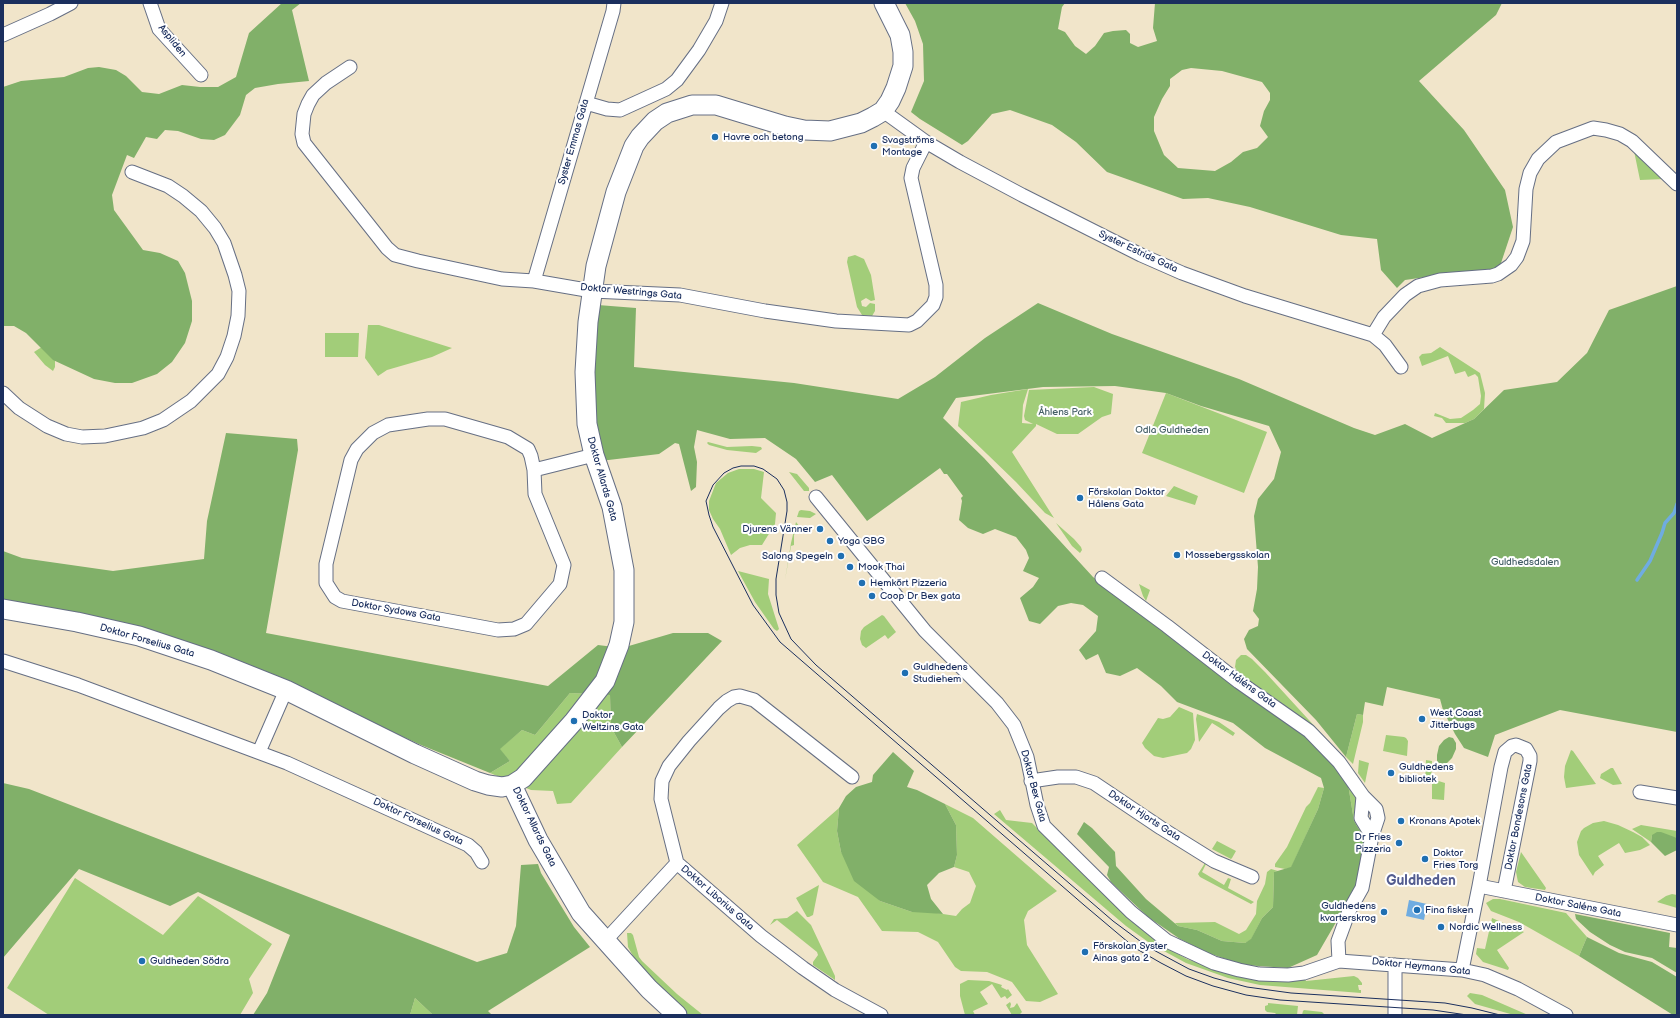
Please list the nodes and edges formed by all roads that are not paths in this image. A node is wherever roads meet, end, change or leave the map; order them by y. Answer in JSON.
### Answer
{"nodes":[{"id":1,"x":71,"y":3,"type":"edge"},
{"id":2,"x":150,"y":3,"type":"edge"},
{"id":3,"x":614,"y":3,"type":"edge"},
{"id":4,"x":722,"y":3,"type":"edge"},
{"id":5,"x":884,"y":3,"type":"edge"},
{"id":6,"x":3,"y":35,"type":"edge"},
{"id":7,"x":350,"y":68,"type":"dead end"},
{"id":8,"x":201,"y":75,"type":"dead end"},
{"id":9,"x":586,"y":103,"type":"junction"},
{"id":10,"x":883,"y":111,"type":"junction"},
{"id":11,"x":926,"y":142,"type":"junction"},
{"id":12,"x":132,"y":172,"type":"dead end"},
{"id":13,"x":1677,"y":184,"type":"edge"},
{"id":14,"x":534,"y":281,"type":"junction"},
{"id":15,"x":592,"y":291,"type":"junction"},
{"id":16,"x":1373,"y":335,"type":"junction"},
{"id":17,"x":1401,"y":367,"type":"dead end"},
{"id":18,"x":3,"y":393,"type":"edge"},
{"id":19,"x":594,"y":455,"type":"junction"},
{"id":20,"x":534,"y":470,"type":"junction"},
{"id":21,"x":816,"y":497,"type":"dead end"},
{"id":22,"x":1102,"y":578,"type":"dead end"},
{"id":23,"x":3,"y":609,"type":"edge"},
{"id":24,"x":3,"y":661,"type":"edge"},
{"id":25,"x":286,"y":690,"type":"junction"},
{"id":26,"x":260,"y":752,"type":"junction"},
{"id":27,"x":852,"y":777,"type":"dead end"},
{"id":28,"x":1031,"y":781,"type":"junction"},
{"id":29,"x":512,"y":785,"type":"junction"},
{"id":30,"x":1640,"y":792,"type":"dead end"},
{"id":31,"x":1677,"y":798,"type":"edge"},
{"id":32,"x":482,"y":862,"type":"dead end"},
{"id":33,"x":677,"y":863,"type":"junction"},
{"id":34,"x":1252,"y":877,"type":"dead end"},
{"id":35,"x":1480,"y":886,"type":"junction"},
{"id":36,"x":1504,"y":891,"type":"junction"},
{"id":37,"x":1677,"y":925,"type":"edge"},
{"id":38,"x":605,"y":941,"type":"junction"},
{"id":39,"x":1339,"y":961,"type":"junction"},
{"id":40,"x":1395,"y":965,"type":"junction"},
{"id":41,"x":1462,"y":970,"type":"junction"},
{"id":42,"x":677,"y":1015,"type":"edge"},
{"id":43,"x":881,"y":1015,"type":"edge"},
{"id":44,"x":1395,"y":1015,"type":"edge"},
{"id":45,"x":1566,"y":1015,"type":"edge"}],
"edges":[{"from":1,"to":6,"type":"street"},
{"from":2,"to":8,"type":"street","name":"Aspliden"},
{"from":3,"to":9,"type":"street","name":"Syster Emmas Gata"},
{"from":4,"to":9,"type":"street"},
{"from":5,"to":10,"type":"street"},
{"from":7,"to":14,"type":"street","name":"Doktor Westrings Gata"},
{"from":9,"to":14,"type":"street","name":"Syster Emmas Gata"},
{"from":10,"to":11,"type":"street","name":"Syster Estrids Gata"},
{"from":10,"to":15,"type":"street","name":"Doktor Allards Gata"},
{"from":11,"to":15,"type":"street","name":"Doktor Westrings Gata"},
{"from":11,"to":16,"type":"street","name":"Syster Estrids Gata"},
{"from":12,"to":18,"type":"street"},
{"from":13,"to":16,"type":"street"},
{"from":14,"to":15,"type":"street","name":"Doktor Westrings Gata"},
{"from":15,"to":19,"type":"street","name":"Doktor Allards Gata"},
{"from":16,"to":17,"type":"street","name":"Syster Estrids Gata"},
{"from":19,"to":20,"type":"street"},
{"from":19,"to":29,"type":"street","name":"Doktor Allards Gata"},
{"from":20,"to":20,"type":"street","name":"Doktor Sydows Gata"},
{"from":21,"to":28,"type":"street","name":"Doktor Bex Gata"},
{"from":22,"to":39,"type":"street","name":"Doktor Håléns Gata"},
{"from":23,"to":25,"type":"street","name":"Doktor Forselius Gata"},
{"from":24,"to":26,"type":"street","name":"Doktor Forselius Gata"},
{"from":25,"to":26,"type":"street"},
{"from":25,"to":29,"type":"street","name":"Doktor Forselius Gata"},
{"from":26,"to":32,"type":"street","name":"Doktor Forselius Gata"},
{"from":27,"to":33,"type":"street","name":"Doktor Liborius Gata"},
{"from":28,"to":34,"type":"street","name":"Doktor Hjorts Gata"},
{"from":28,"to":39,"type":"street","name":"Doktor Bex Gata"},
{"from":29,"to":38,"type":"street","name":"Doktor Allards Gata"},
{"from":30,"to":31,"type":"street"},
{"from":33,"to":38,"type":"street"},
{"from":33,"to":43,"type":"street","name":"Doktor Liborius Gata"},
{"from":35,"to":36,"type":"street","name":"Doktor Saléns Gata"},
{"from":35,"to":36,"type":"street","name":"Doktor Bondesons Gata"},
{"from":35,"to":41,"type":"street","name":"Doktor Bondesons Gata"},
{"from":36,"to":37,"type":"street","name":"Doktor Saléns Gata"},
{"from":38,"to":42,"type":"street","name":"Doktor Allards Gata"},
{"from":39,"to":40,"type":"street","name":"Doktor Heymans Gata"},
{"from":40,"to":41,"type":"street","name":"Doktor Heymans Gata"},
{"from":40,"to":44,"type":"street"},
{"from":41,"to":45,"type":"street","name":"Doktor Heymans Gata"}]}
